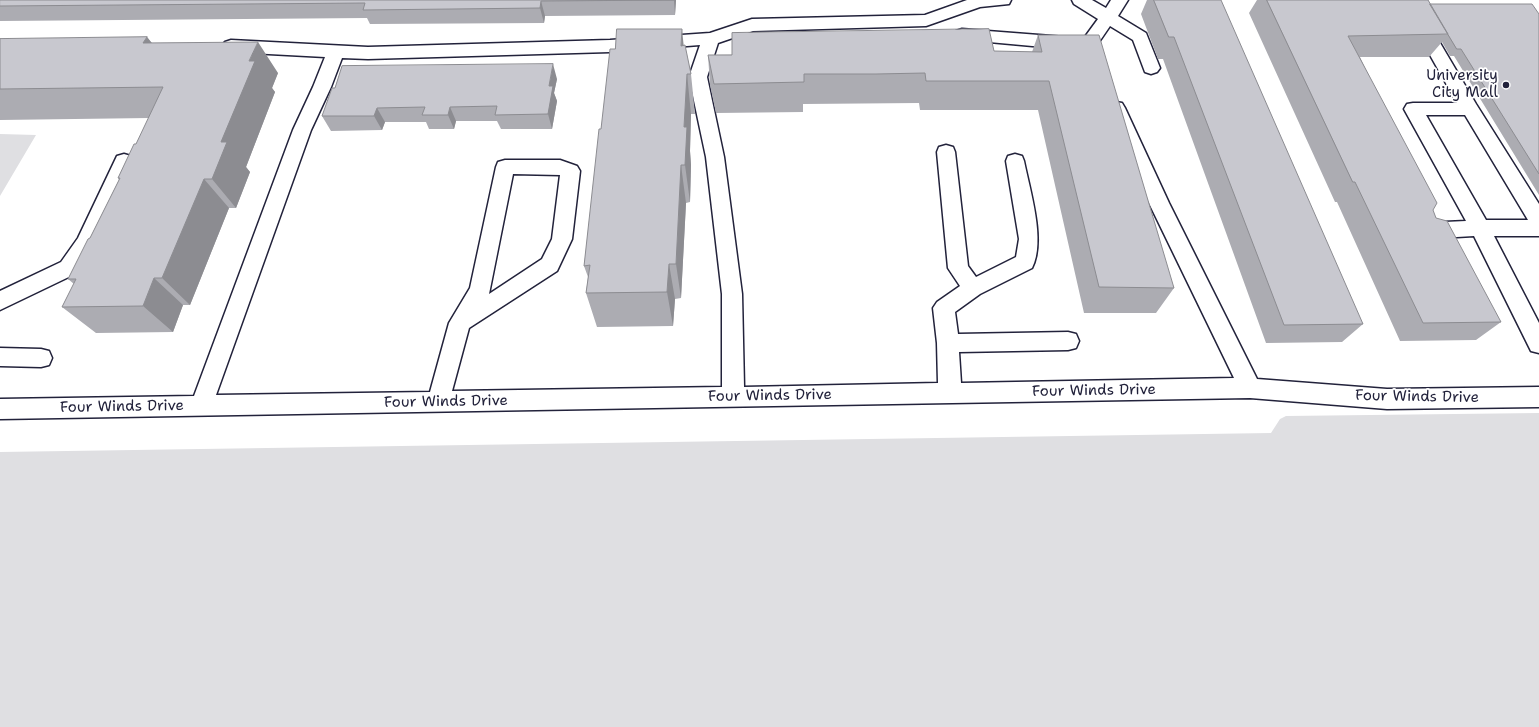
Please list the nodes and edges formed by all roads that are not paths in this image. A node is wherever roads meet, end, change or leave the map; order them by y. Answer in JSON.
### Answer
{"nodes":[{"id":1,"x":1003,"y":0,"type":"edge"},
{"id":2,"x":1080,"y":0,"type":"edge"},
{"id":3,"x":1120,"y":0,"type":"edge"},
{"id":4,"x":1412,"y":8,"type":"edge"},
{"id":5,"x":1107,"y":18,"type":"junction"},
{"id":6,"x":916,"y":21,"type":"junction"},
{"id":7,"x":711,"y":39,"type":"junction"},
{"id":8,"x":213,"y":45,"type":"edge"},
{"id":9,"x":1088,"y":45,"type":"junction"},
{"id":10,"x":336,"y":51,"type":"junction"},
{"id":11,"x":1151,"y":68,"type":"dead end"},
{"id":12,"x":1101,"y":74,"type":"edge"},
{"id":13,"x":1111,"y":95,"type":"edge"},
{"id":14,"x":1470,"y":109,"type":"junction"},
{"id":15,"x":946,"y":152,"type":"dead end"},
{"id":16,"x":124,"y":161,"type":"edge"},
{"id":17,"x":1015,"y":161,"type":"dead end"},
{"id":18,"x":1539,"y":221,"type":"edge"},
{"id":19,"x":1480,"y":228,"type":"junction"},
{"id":20,"x":1539,"y":228,"type":"edge"},
{"id":21,"x":1424,"y":231,"type":"edge"},
{"id":22,"x":973,"y":288,"type":"junction"},
{"id":23,"x":0,"y":300,"type":"edge"},
{"id":24,"x":460,"y":323,"type":"junction"},
{"id":25,"x":1068,"y":341,"type":"dead end"},
{"id":26,"x":948,"y":343,"type":"junction"},
{"id":27,"x":1539,"y":344,"type":"edge"},
{"id":28,"x":0,"y":357,"type":"edge"},
{"id":29,"x":41,"y":358,"type":"dead end"},
{"id":30,"x":1250,"y":388,"type":"junction"},
{"id":31,"x":950,"y":393,"type":"junction"},
{"id":32,"x":733,"y":397,"type":"junction"},
{"id":33,"x":1539,"y":397,"type":"edge"},
{"id":34,"x":438,"y":402,"type":"junction"},
{"id":35,"x":201,"y":406,"type":"junction"},
{"id":36,"x":0,"y":409,"type":"edge"}],
"edges":[{"from":1,"to":6,"type":"street"},
{"from":2,"to":5,"type":"street"},
{"from":3,"to":5,"type":"street"},
{"from":4,"to":14,"type":"street"},
{"from":5,"to":9,"type":"street"},
{"from":5,"to":11,"type":"street"},
{"from":6,"to":7,"type":"street"},
{"from":6,"to":9,"type":"street"},
{"from":7,"to":10,"type":"street"},
{"from":7,"to":32,"type":"street"},
{"from":8,"to":10,"type":"street"},
{"from":9,"to":12,"type":"street"},
{"from":10,"to":35,"type":"street"},
{"from":13,"to":30,"type":"street"},
{"from":14,"to":18,"type":"street"},
{"from":14,"to":19,"type":"street"},
{"from":15,"to":22,"type":"street"},
{"from":16,"to":23,"type":"street"},
{"from":17,"to":22,"type":"street"},
{"from":19,"to":20,"type":"street"},
{"from":19,"to":21,"type":"street"},
{"from":19,"to":27,"type":"street"},
{"from":22,"to":26,"type":"street"},
{"from":24,"to":24,"type":"street"},
{"from":24,"to":34,"type":"street"},
{"from":25,"to":26,"type":"street"},
{"from":26,"to":31,"type":"street"},
{"from":28,"to":29,"type":"street"},
{"from":30,"to":31,"type":"street","name":"Four Winds Drive"},
{"from":30,"to":33,"type":"street","name":"Four Winds Drive"},
{"from":31,"to":32,"type":"street","name":"Four Winds Drive"},
{"from":32,"to":34,"type":"street","name":"Four Winds Drive"},
{"from":34,"to":35,"type":"street","name":"Four Winds Drive"},
{"from":35,"to":36,"type":"street","name":"Four Winds Drive"}]}
